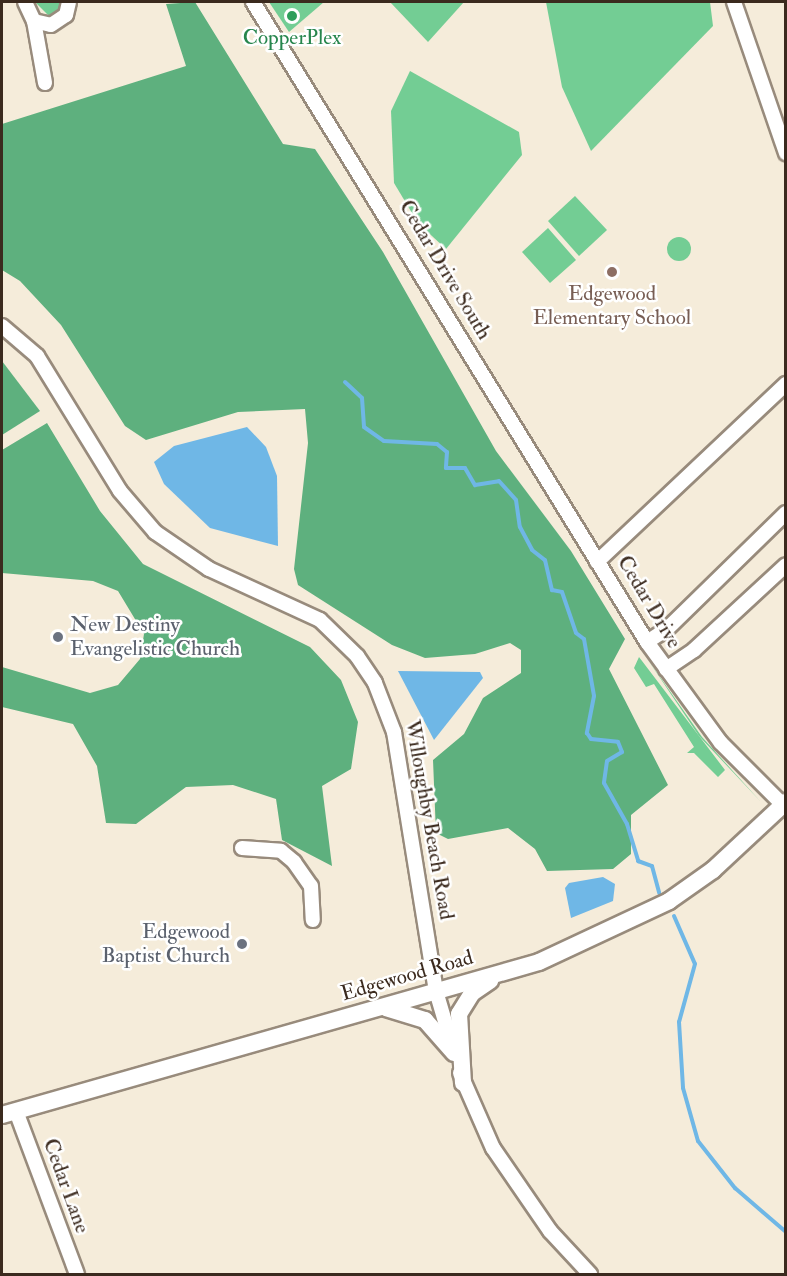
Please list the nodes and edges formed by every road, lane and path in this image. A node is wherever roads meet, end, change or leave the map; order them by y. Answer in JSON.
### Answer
{"nodes":[{"id":1,"x":25,"y":2,"type":"edge"},
{"id":2,"x":69,"y":2,"type":"edge"},
{"id":3,"x":253,"y":2,"type":"edge"},
{"id":4,"x":734,"y":2,"type":"edge"},
{"id":5,"x":34,"y":21,"type":"junction"},
{"id":6,"x":45,"y":83,"type":"dead end"},
{"id":7,"x":786,"y":153,"type":"edge"},
{"id":8,"x":2,"y":326,"type":"edge"},
{"id":9,"x":786,"y":384,"type":"edge"},
{"id":10,"x":786,"y":513,"type":"edge"},
{"id":11,"x":597,"y":562,"type":"junction"},
{"id":12,"x":786,"y":565,"type":"edge"},
{"id":13,"x":646,"y":642,"type":"junction"},
{"id":14,"x":666,"y":669,"type":"junction"},
{"id":15,"x":784,"y":803,"type":"edge"},
{"id":16,"x":242,"y":848,"type":"dead end"},
{"id":17,"x":313,"y":920,"type":"dead end"},
{"id":18,"x":508,"y":971,"type":"junction"},
{"id":19,"x":436,"y":991,"type":"junction"},
{"id":20,"x":379,"y":1007,"type":"junction"},
{"id":21,"x":454,"y":1053,"type":"junction"},
{"id":22,"x":463,"y":1083,"type":"junction"},
{"id":23,"x":9,"y":1113,"type":"edge"},
{"id":24,"x":77,"y":1275,"type":"edge"},
{"id":25,"x":590,"y":1275,"type":"edge"}],
"edges":[{"from":1,"to":5,"type":"street"},
{"from":2,"to":5,"type":"street"},
{"from":3,"to":11,"type":"street","name":"Cedar Drive South"},
{"from":4,"to":7,"type":"street"},
{"from":5,"to":6,"type":"street"},
{"from":8,"to":19,"type":"street","name":"Willoughby Beach Road"},
{"from":9,"to":11,"type":"street","name":"Cedar Drive"},
{"from":10,"to":13,"type":"street"},
{"from":11,"to":13,"type":"street","name":"Cedar Drive"},
{"from":12,"to":14,"type":"street"},
{"from":13,"to":14,"type":"street","name":"Cedar Drive"},
{"from":14,"to":15,"type":"street","name":"Cedar Drive"},
{"from":15,"to":18,"type":"main road","name":"Edgewood Road"},
{"from":16,"to":17,"type":"street"},
{"from":18,"to":19,"type":"main road","name":"Edgewood Road"},
{"from":18,"to":22,"type":"main road"},
{"from":19,"to":20,"type":"main road","name":"Edgewood Road"},
{"from":19,"to":21,"type":"street","name":"Willoughby Beach Road"},
{"from":20,"to":21,"type":"main road"},
{"from":20,"to":23,"type":"main road","name":"Edgewood Road"},
{"from":21,"to":22,"type":"street","name":"Willoughby Beach Road"},
{"from":22,"to":25,"type":"street","name":"Willoughby Beach Road"},
{"from":23,"to":24,"type":"street","name":"Cedar Lane"}]}
